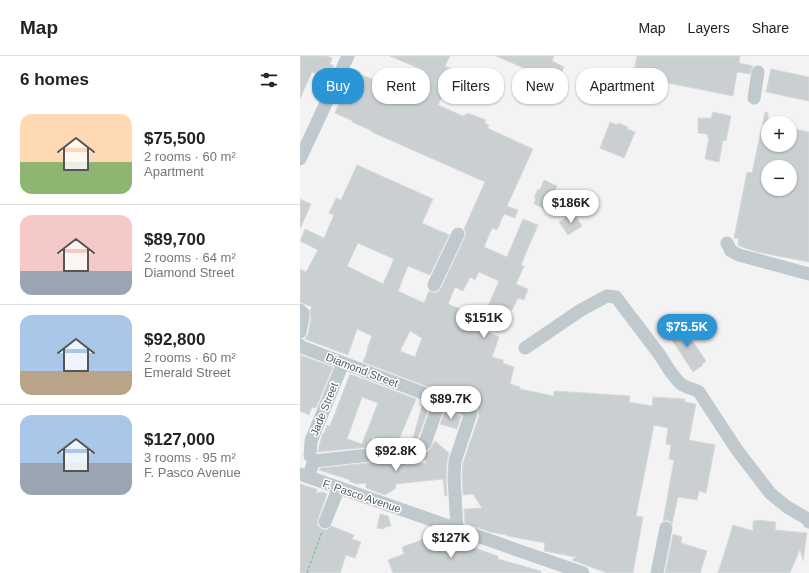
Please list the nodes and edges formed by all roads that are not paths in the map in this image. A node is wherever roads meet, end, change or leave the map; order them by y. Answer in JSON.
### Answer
{"nodes":[{"id":1,"x":348,"y":56,"type":"edge"},
{"id":2,"x":758,"y":72,"type":"dead end"},
{"id":3,"x":754,"y":98,"type":"dead end"},
{"id":4,"x":300,"y":159,"type":"edge"},
{"id":5,"x":458,"y":234,"type":"dead end"},
{"id":6,"x":727,"y":243,"type":"dead end"},
{"id":7,"x":809,"y":274,"type":"edge"},
{"id":8,"x":434,"y":285,"type":"dead end"},
{"id":9,"x":300,"y":310,"type":"edge"},
{"id":10,"x":300,"y":332,"type":"edge"},
{"id":11,"x":300,"y":345,"type":"edge"},
{"id":12,"x":525,"y":348,"type":"dead end"},
{"id":13,"x":343,"y":363,"type":"junction"},
{"id":14,"x":440,"y":400,"type":"junction"},
{"id":15,"x":314,"y":461,"type":"junction"},
{"id":16,"x":304,"y":475,"type":"edge"},
{"id":17,"x":339,"y":488,"type":"junction"},
{"id":18,"x":325,"y":522,"type":"road end"},
{"id":19,"x":809,"y":522,"type":"edge"},
{"id":20,"x":666,"y":528,"type":"dead end"},
{"id":21,"x":457,"y":529,"type":"junction"},
{"id":22,"x":583,"y":573,"type":"edge"},
{"id":23,"x":657,"y":573,"type":"edge"}],
"edges":[{"from":1,"to":4,"type":"street"},
{"from":2,"to":3,"type":"street"},
{"from":5,"to":8,"type":"street"},
{"from":6,"to":7,"type":"street"},
{"from":9,"to":10,"type":"street"},
{"from":11,"to":13,"type":"street","name":"Diamond Street"},
{"from":12,"to":19,"type":"street"},
{"from":13,"to":14,"type":"street","name":"Diamond Street"},
{"from":13,"to":15,"type":"street","name":"Jade Street"},
{"from":14,"to":15,"type":"street"},
{"from":14,"to":21,"type":"street","name":"Diamond Street"},
{"from":15,"to":16,"type":"street"},
{"from":16,"to":17,"type":"street","name":"F. Pasco Avenue"},
{"from":17,"to":18,"type":"street"},
{"from":17,"to":21,"type":"street","name":"F. Pasco Avenue"},
{"from":20,"to":23,"type":"street"},
{"from":21,"to":22,"type":"street","name":"F. Pasco Avenue"}]}
